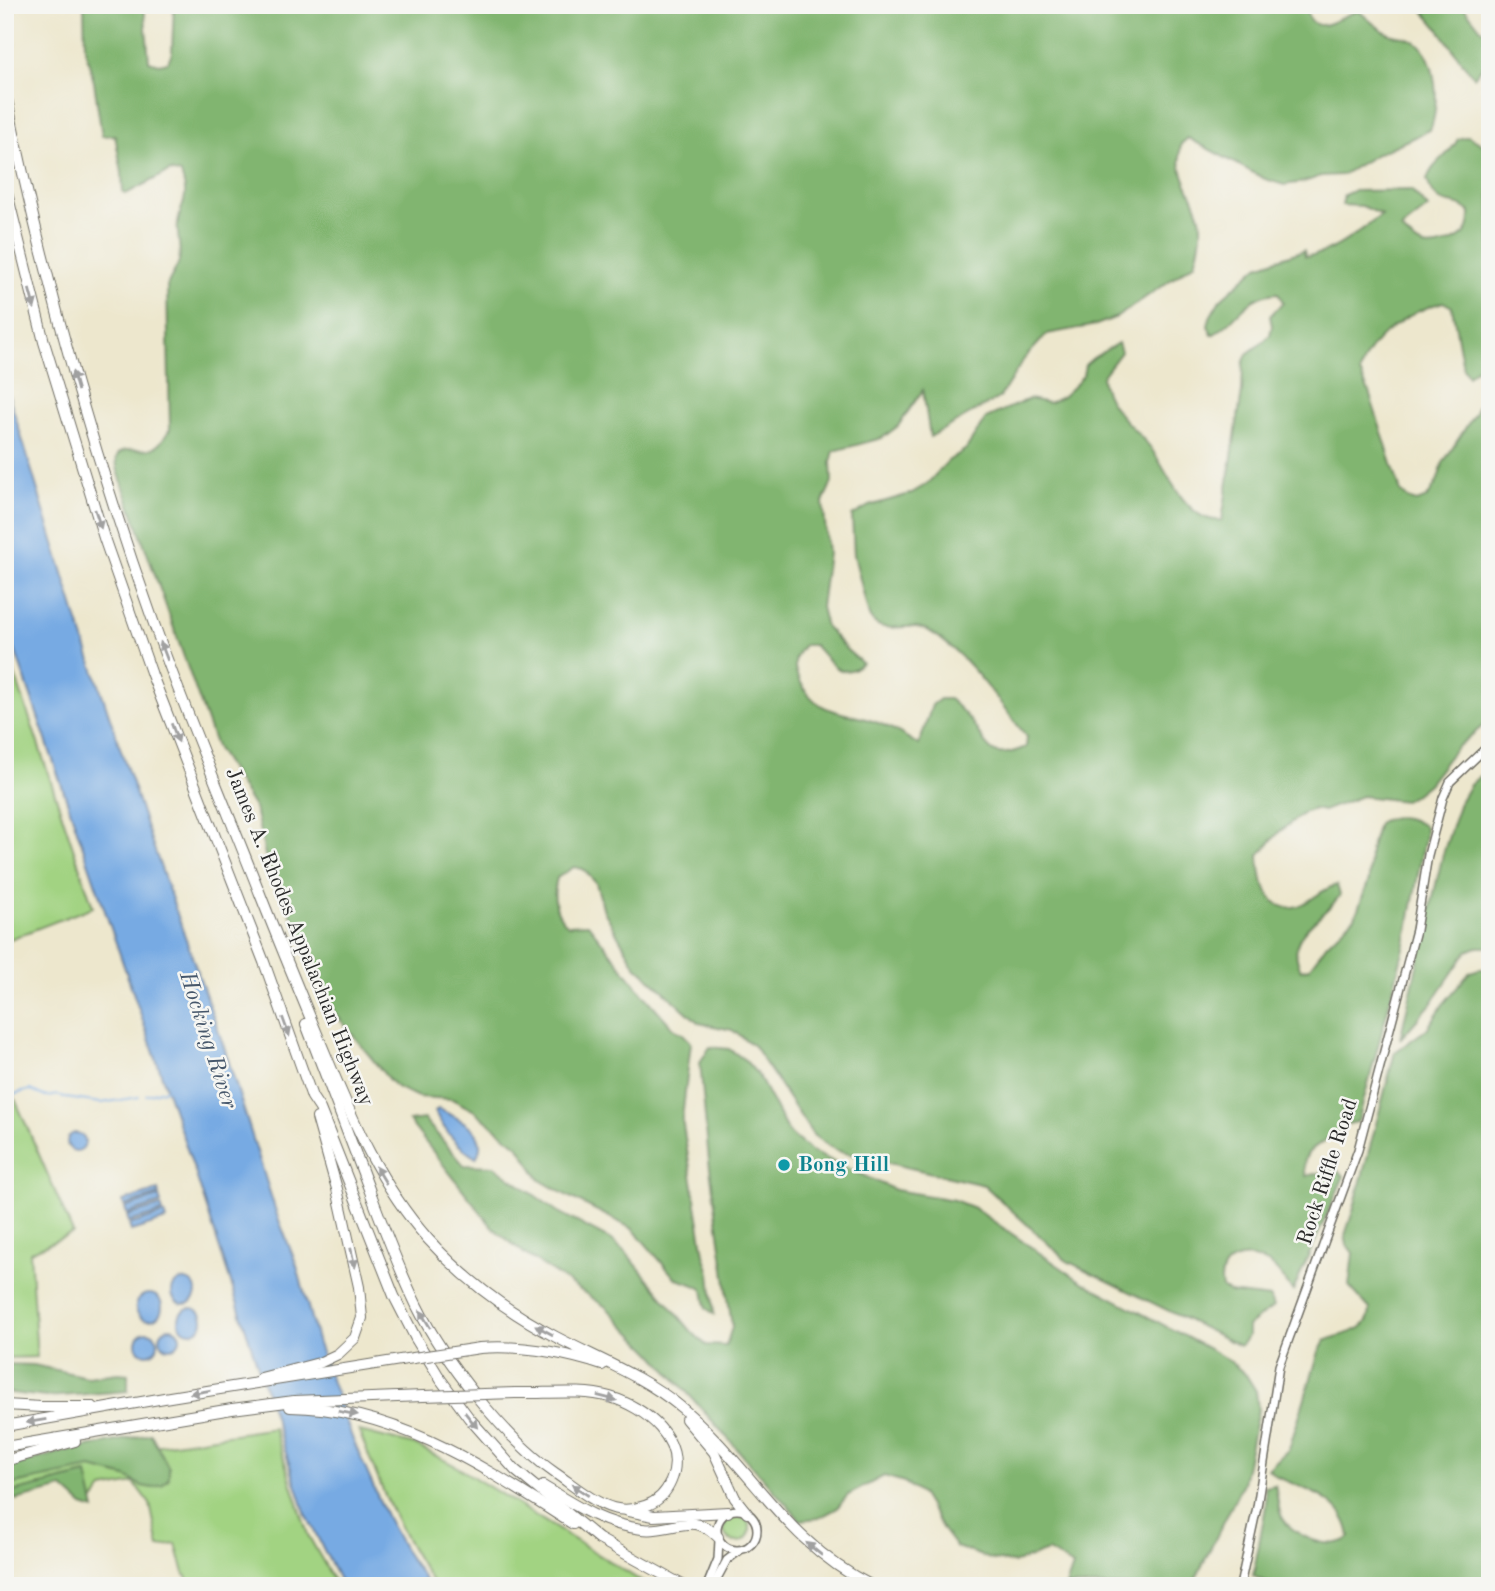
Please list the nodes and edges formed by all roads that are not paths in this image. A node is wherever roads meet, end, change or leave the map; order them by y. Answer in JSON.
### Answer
{"nodes":[{"id":1,"x":5,"y":90,"type":"edge"},
{"id":2,"x":5,"y":184,"type":"edge"},
{"id":3,"x":1490,"y":744,"type":"edge"},
{"id":4,"x":215,"y":783,"type":"junction"},
{"id":5,"x":312,"y":1097,"type":"junction"},
{"id":6,"x":626,"y":1373,"type":"junction"},
{"id":7,"x":230,"y":1387,"type":"junction"},
{"id":8,"x":661,"y":1393,"type":"junction"},
{"id":9,"x":5,"y":1405,"type":"edge"},
{"id":10,"x":269,"y":1405,"type":"junction"},
{"id":11,"x":114,"y":1406,"type":"junction"},
{"id":12,"x":5,"y":1426,"type":"edge"},
{"id":13,"x":124,"y":1428,"type":"junction"},
{"id":14,"x":5,"y":1447,"type":"edge"},
{"id":15,"x":5,"y":1461,"type":"edge"},
{"id":16,"x":516,"y":1469,"type":"junction"},
{"id":17,"x":625,"y":1510,"type":"junction"},
{"id":18,"x":728,"y":1512,"type":"junction"},
{"id":19,"x":747,"y":1513,"type":"junction"},
{"id":20,"x":718,"y":1538,"type":"junction"},
{"id":21,"x":599,"y":1539,"type":"junction"},
{"id":22,"x":742,"y":1549,"type":"junction"},
{"id":23,"x":683,"y":1585,"type":"edge"},
{"id":24,"x":710,"y":1586,"type":"edge"},
{"id":25,"x":872,"y":1586,"type":"edge"},
{"id":26,"x":1240,"y":1586,"type":"edge"}],
"edges":[{"from":4,"to":1,"type":"highway","name":"James A. Rhodes Appalachian Highway","one_way":true},
{"from":2,"to":5,"type":"highway","name":"James A. Rhodes Appalachian Highway","one_way":true},
{"from":3,"to":26,"type":"street","name":"Rock Riffle Road"},
{"from":6,"to":4,"type":"highway","name":"James A. Rhodes Appalachian Highway","one_way":true},
{"from":17,"to":4,"type":"highway","one_way":true},
{"from":5,"to":7,"type":"highway","one_way":true},
{"from":5,"to":16,"type":"highway","name":"James A. Rhodes Appalachian Highway","one_way":true},
{"from":6,"to":7,"type":"highway","bridge":true},
{"from":6,"to":8,"type":"highway","name":"James A. Rhodes Appalachian Highway"},
{"from":7,"to":11,"type":"highway","one_way":true},
{"from":8,"to":19,"type":"highway"},
{"from":25,"to":8,"type":"highway","name":"James A. Rhodes Appalachian Highway","one_way":true},
{"from":9,"to":11,"type":"highway"},
{"from":10,"to":13,"type":"highway"},
{"from":10,"to":17,"type":"highway","one_way":true,"bridge":true},
{"from":10,"to":21,"type":"highway","one_way":true},
{"from":11,"to":12,"type":"highway","one_way":true},
{"from":13,"to":14,"type":"highway"},
{"from":13,"to":15,"type":"highway"},
{"from":16,"to":20,"type":"highway"},
{"from":16,"to":21,"type":"highway","name":"James A. Rhodes Appalachian Highway"},
{"from":17,"to":18,"type":"highway"},
{"from":18,"to":19,"type":"street"},
{"from":18,"to":20,"type":"street"},
{"from":19,"to":22,"type":"street"},
{"from":20,"to":22,"type":"street"},
{"from":20,"to":24,"type":"street"},
{"from":21,"to":23,"type":"highway","name":"James A. Rhodes Appalachian Highway"},
{"from":22,"to":24,"type":"street"}]}
